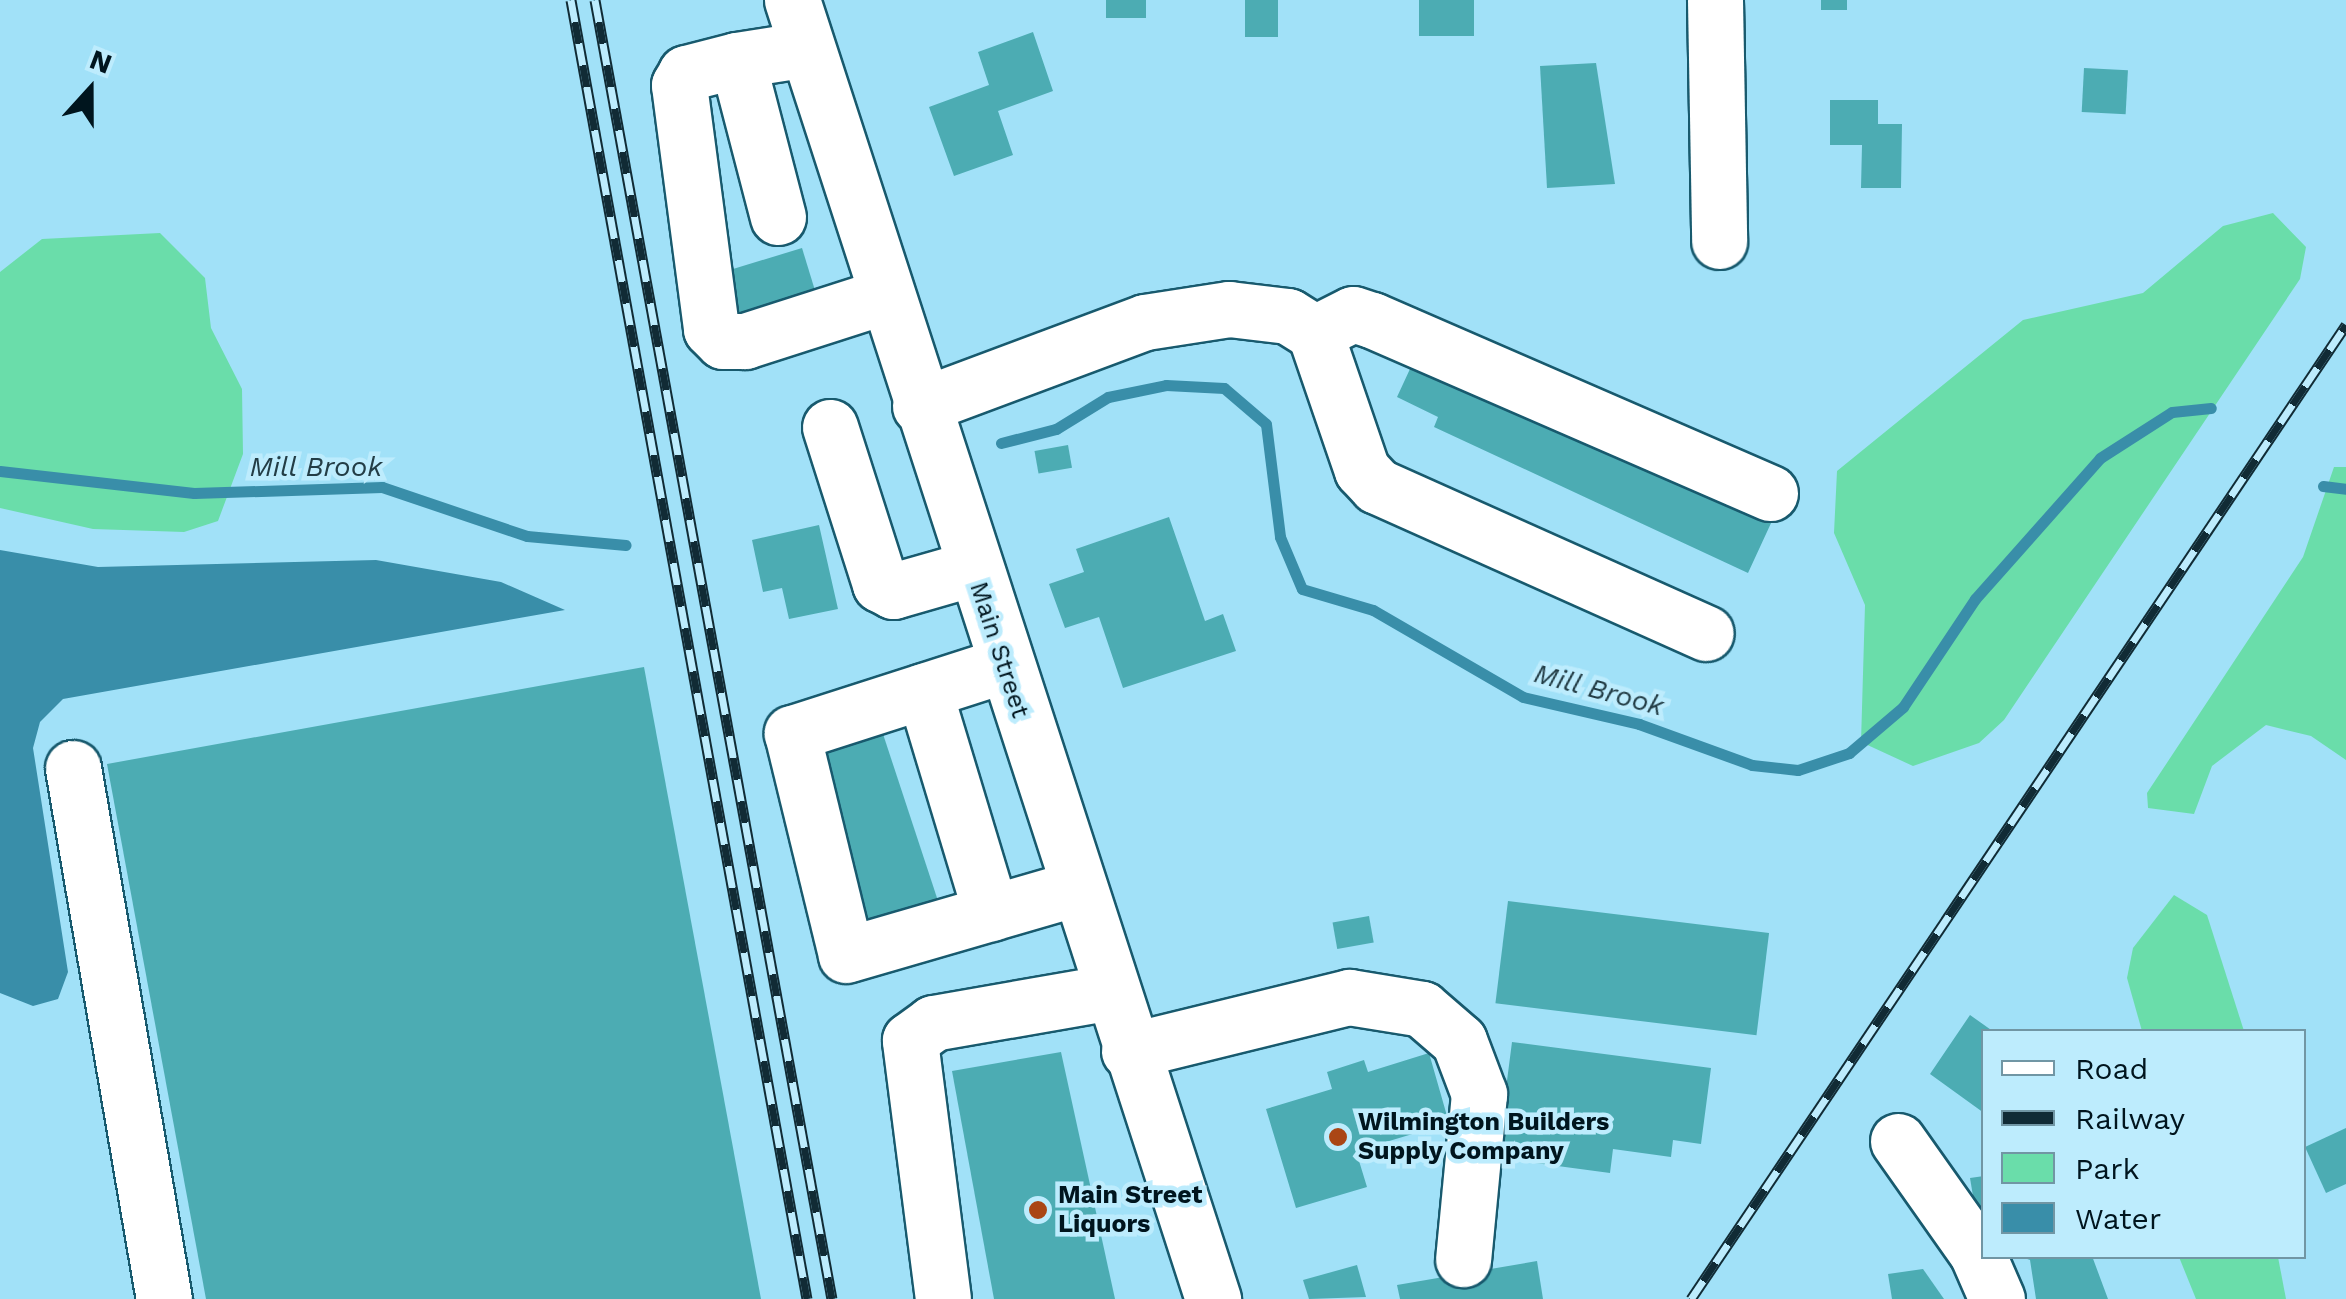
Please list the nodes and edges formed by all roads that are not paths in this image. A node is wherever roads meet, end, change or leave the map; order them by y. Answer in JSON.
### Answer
{"nodes":[{"id":1,"x":1715,"y":0,"type":"edge"},
{"id":2,"x":799,"y":24,"type":"edge"},
{"id":3,"x":737,"y":60,"type":"junction"},
{"id":4,"x":778,"y":217,"type":"dead end"},
{"id":5,"x":1719,"y":241,"type":"dead end"},
{"id":6,"x":885,"y":296,"type":"junction"},
{"id":7,"x":1316,"y":333,"type":"junction"},
{"id":8,"x":920,"y":406,"type":"junction"},
{"id":9,"x":830,"y":427,"type":"dead end"},
{"id":10,"x":1770,"y":492,"type":"dead end"},
{"id":11,"x":973,"y":568,"type":"junction"},
{"id":12,"x":1706,"y":634,"type":"dead end"},
{"id":13,"x":1004,"y":665,"type":"junction"},
{"id":14,"x":924,"y":690,"type":"junction"},
{"id":15,"x":73,"y":768,"type":"dead end"},
{"id":16,"x":1076,"y":888,"type":"junction"},
{"id":17,"x":991,"y":912,"type":"junction"},
{"id":18,"x":1110,"y":992,"type":"junction"},
{"id":19,"x":1129,"y":1051,"type":"junction"},
{"id":20,"x":1898,"y":1142,"type":"dead end"},
{"id":21,"x":1463,"y":1259,"type":"dead end"},
{"id":22,"x":164,"y":1299,"type":"edge"},
{"id":23,"x":943,"y":1299,"type":"edge"},
{"id":24,"x":1213,"y":1299,"type":"edge"},
{"id":25,"x":1998,"y":1299,"type":"edge"}],
"edges":[{"from":1,"to":5,"type":"main road"},
{"from":2,"to":3,"type":"main road"},
{"from":2,"to":6,"type":"main road","name":"Main Street"},
{"from":3,"to":4,"type":"main road"},
{"from":3,"to":6,"type":"main road"},
{"from":6,"to":8,"type":"main road","name":"Main Street"},
{"from":7,"to":8,"type":"main road"},
{"from":7,"to":10,"type":"main road"},
{"from":7,"to":12,"type":"main road"},
{"from":8,"to":11,"type":"main road","name":"Main Street"},
{"from":9,"to":11,"type":"main road"},
{"from":11,"to":13,"type":"main road","name":"Main Street"},
{"from":13,"to":14,"type":"main road"},
{"from":13,"to":16,"type":"main road","name":"Main Street"},
{"from":14,"to":17,"type":"main road"},
{"from":14,"to":17,"type":"main road"},
{"from":15,"to":22,"type":"main road"},
{"from":16,"to":17,"type":"main road"},
{"from":16,"to":18,"type":"main road","name":"Main Street"},
{"from":18,"to":19,"type":"main road","name":"Main Street"},
{"from":18,"to":23,"type":"main road"},
{"from":19,"to":21,"type":"main road"},
{"from":19,"to":24,"type":"main road","name":"Main Street"},
{"from":20,"to":25,"type":"main road"}]}
